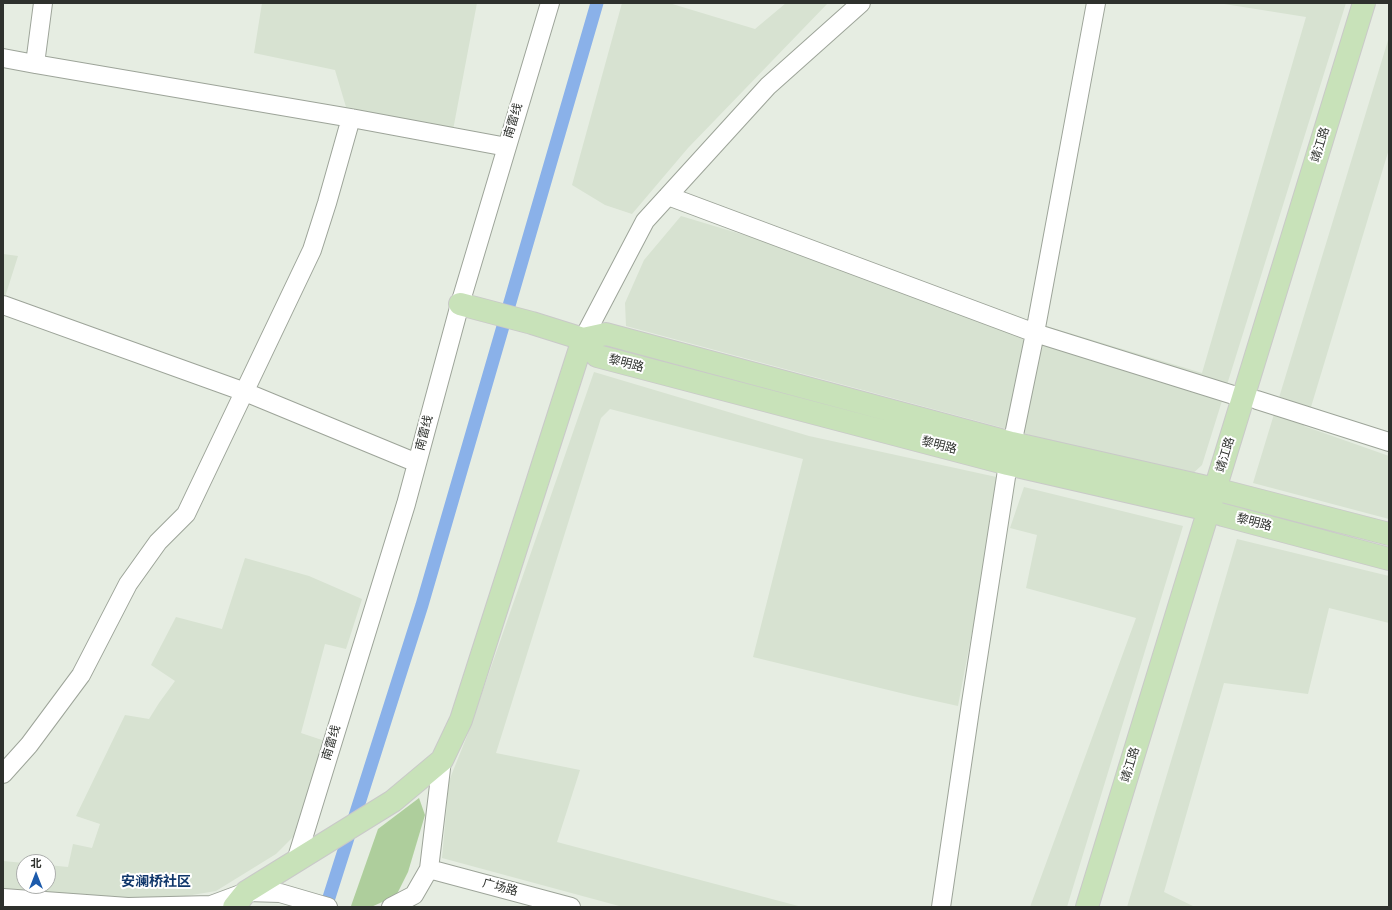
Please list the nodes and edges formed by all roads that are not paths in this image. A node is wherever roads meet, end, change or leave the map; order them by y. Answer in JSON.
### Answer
{"nodes":[{"id":1,"x":42,"y":3,"type":"edge"},
{"id":2,"x":550,"y":3,"type":"edge"},
{"id":3,"x":861,"y":3,"type":"edge"},
{"id":4,"x":1096,"y":3,"type":"edge"},
{"id":5,"x":1364,"y":3,"type":"edge"},
{"id":6,"x":1378,"y":3,"type":"edge"},
{"id":7,"x":3,"y":58,"type":"edge"},
{"id":8,"x":35,"y":64,"type":"junction"},
{"id":9,"x":351,"y":118,"type":"junction"},
{"id":10,"x":507,"y":147,"type":"junction"},
{"id":11,"x":668,"y":196,"type":"junction"},
{"id":12,"x":3,"y":305,"type":"edge"},
{"id":13,"x":469,"y":306,"type":"junction"},
{"id":14,"x":1035,"y":333,"type":"junction"},
{"id":15,"x":583,"y":339,"type":"junction"},
{"id":16,"x":245,"y":392,"type":"junction"},
{"id":17,"x":1250,"y":399,"type":"junction"},
{"id":18,"x":1389,"y":442,"type":"edge"},
{"id":19,"x":1012,"y":443,"type":"junction"},
{"id":20,"x":417,"y":463,"type":"junction"},
{"id":21,"x":1008,"y":464,"type":"junction"},
{"id":22,"x":1219,"y":502,"type":"junction"},
{"id":23,"x":1389,"y":534,"type":"edge"},
{"id":24,"x":1389,"y":559,"type":"edge"},
{"id":25,"x":442,"y":760,"type":"junction"},
{"id":26,"x":3,"y":774,"type":"edge"},
{"id":27,"x":296,"y":861,"type":"junction"},
{"id":28,"x":429,"y":869,"type":"junction"},
{"id":29,"x":3,"y":898,"type":"edge"},
{"id":30,"x":240,"y":900,"type":"edge"},
{"id":31,"x":328,"y":907,"type":"edge"},
{"id":32,"x":391,"y":907,"type":"edge"},
{"id":33,"x":571,"y":907,"type":"edge"},
{"id":34,"x":941,"y":907,"type":"edge"},
{"id":35,"x":1087,"y":907,"type":"edge"},
{"id":36,"x":1103,"y":907,"type":"edge"}],
"edges":[{"from":1,"to":8,"type":"street"},
{"from":2,"to":10,"type":"street","name":"南雷线"},
{"from":3,"to":11,"type":"street"},
{"from":4,"to":14,"type":"street"},
{"from":5,"to":17,"type":"main road","name":"靖江路"},
{"from":6,"to":17,"type":"main road","name":"靖江路"},
{"from":7,"to":8,"type":"street"},
{"from":8,"to":9,"type":"street"},
{"from":9,"to":10,"type":"street"},
{"from":9,"to":16,"type":"street"},
{"from":10,"to":13,"type":"street","name":"南雷线"},
{"from":11,"to":14,"type":"street"},
{"from":11,"to":15,"type":"street"},
{"from":12,"to":16,"type":"street"},
{"from":13,"to":15,"type":"main road"},
{"from":13,"to":20,"type":"street","name":"南雷线"},
{"from":14,"to":17,"type":"street"},
{"from":14,"to":19,"type":"street"},
{"from":15,"to":19,"type":"main road","name":"黎明路"},
{"from":15,"to":21,"type":"main road","name":"黎明路"},
{"from":15,"to":25,"type":"main road"},
{"from":16,"to":20,"type":"street"},
{"from":16,"to":26,"type":"street"},
{"from":17,"to":18,"type":"street"},
{"from":17,"to":22,"type":"main road","name":"靖江路"},
{"from":19,"to":21,"type":"street"},
{"from":19,"to":22,"type":"main road","name":"黎明路"},
{"from":20,"to":27,"type":"street","name":"南雷线"},
{"from":21,"to":22,"type":"main road","name":"黎明路"},
{"from":21,"to":34,"type":"street"},
{"from":22,"to":23,"type":"main road","name":"黎明路"},
{"from":22,"to":24,"type":"main road","name":"黎明路"},
{"from":22,"to":35,"type":"main road","name":"靖江路"},
{"from":22,"to":36,"type":"main road","name":"靖江路"},
{"from":25,"to":27,"type":"main road"},
{"from":25,"to":28,"type":"street"},
{"from":27,"to":30,"type":"main road"},
{"from":28,"to":32,"type":"street"},
{"from":28,"to":33,"type":"street","name":"广场路"},
{"from":29,"to":30,"type":"street"},
{"from":30,"to":31,"type":"street"}]}
